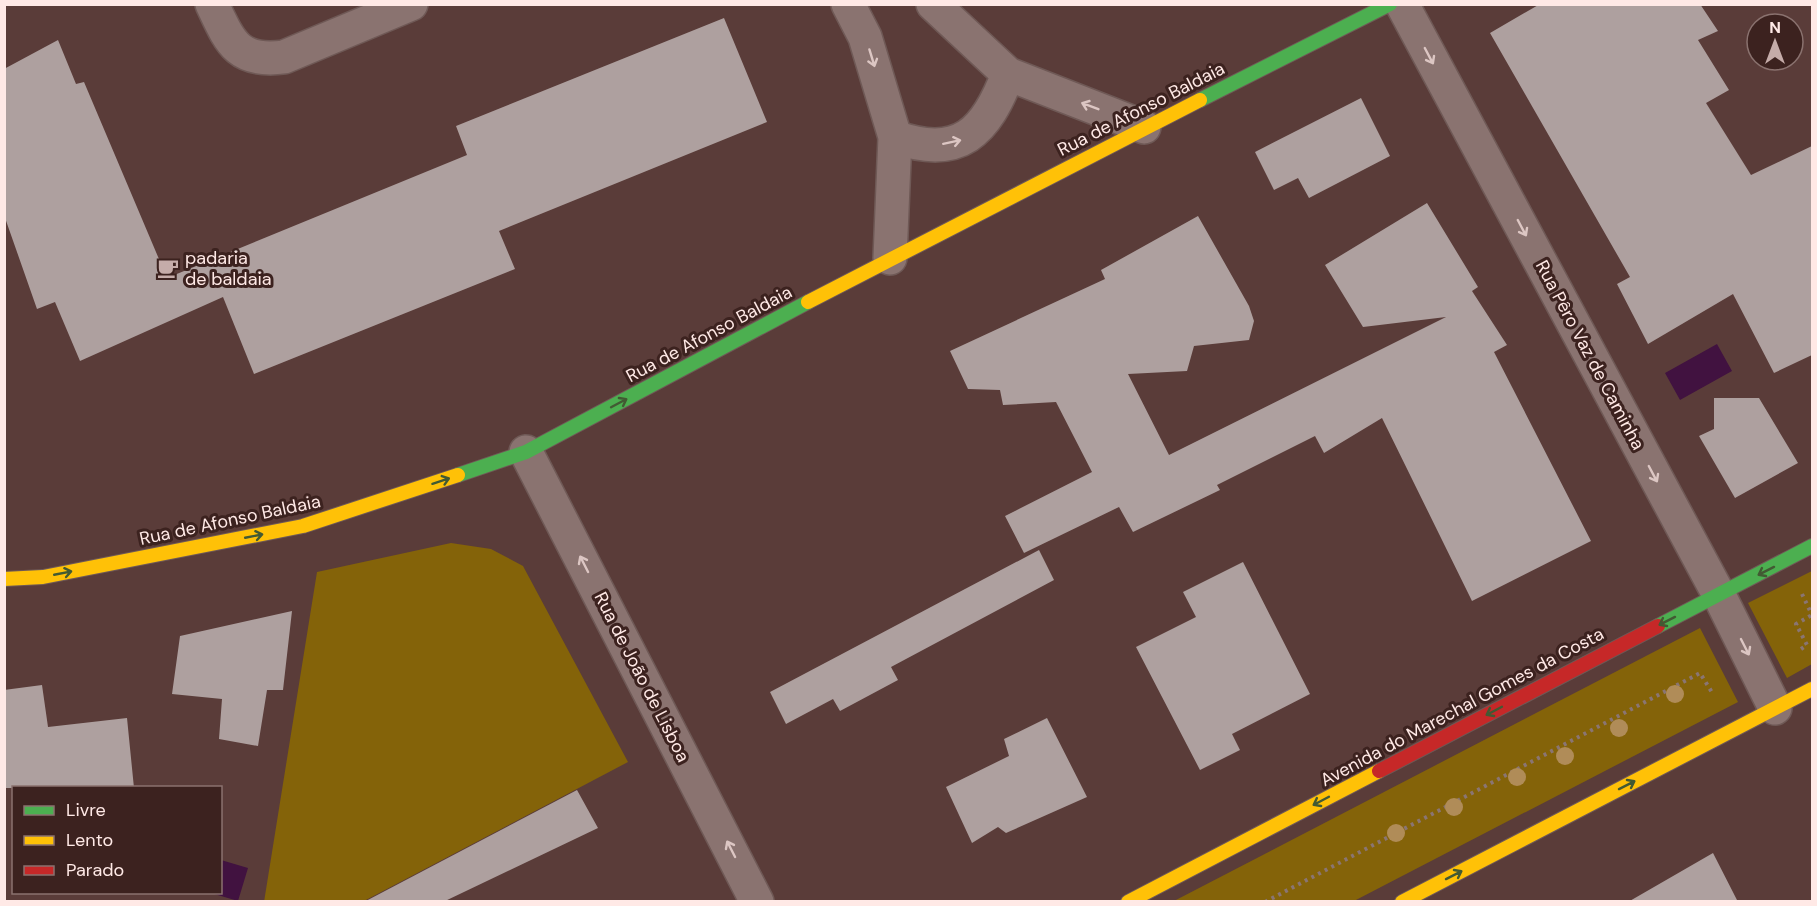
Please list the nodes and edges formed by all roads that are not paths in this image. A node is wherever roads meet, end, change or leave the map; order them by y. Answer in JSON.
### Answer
{"nodes":[{"id":1,"x":212,"y":4,"type":"edge"},
{"id":2,"x":411,"y":4,"type":"edge"},
{"id":3,"x":848,"y":4,"type":"edge"},
{"id":4,"x":933,"y":4,"type":"edge"},
{"id":5,"x":1390,"y":4,"type":"edge"},
{"id":6,"x":1402,"y":4,"type":"edge"},
{"id":7,"x":1008,"y":74,"type":"junction"},
{"id":8,"x":1144,"y":127,"type":"junction"},
{"id":9,"x":895,"y":137,"type":"junction"},
{"id":10,"x":890,"y":258,"type":"junction"},
{"id":11,"x":526,"y":452,"type":"junction"},
{"id":12,"x":1812,"y":546,"type":"edge"},
{"id":13,"x":4,"y":579,"type":"edge"},
{"id":14,"x":1719,"y":595,"type":"junction"},
{"id":15,"x":1812,"y":689,"type":"edge"},
{"id":16,"x":1775,"y":708,"type":"junction"},
{"id":17,"x":757,"y":902,"type":"edge"},
{"id":18,"x":1128,"y":902,"type":"edge"},
{"id":19,"x":1402,"y":902,"type":"edge"}],
"edges":[{"from":1,"to":2,"type":"street"},
{"from":3,"to":9,"type":"street","one_way":true},
{"from":4,"to":7,"type":"street"},
{"from":5,"to":8,"type":"street","name":"Rua de Afonso Baldaia"},
{"from":6,"to":14,"type":"street","name":"Rua Pêro Vaz de Caminha","one_way":true},
{"from":8,"to":7,"type":"street","one_way":true},
{"from":9,"to":7,"type":"street","one_way":true},
{"from":8,"to":10,"type":"street","name":"Rua de Afonso Baldaia"},
{"from":9,"to":10,"type":"street"},
{"from":11,"to":10,"type":"street","name":"Rua de Afonso Baldaia","one_way":true},
{"from":13,"to":11,"type":"street","name":"Rua de Afonso Baldaia","one_way":true},
{"from":17,"to":11,"type":"street","name":"Rua de João de Lisboa","one_way":true},
{"from":12,"to":14,"type":"street","name":"Avenida do Marechal Gomes da Costa","one_way":true},
{"from":14,"to":16,"type":"street","name":"Rua Pêro Vaz de Caminha","one_way":true},
{"from":14,"to":18,"type":"street","name":"Avenida do Marechal Gomes da Costa","one_way":true},
{"from":15,"to":16,"type":"street"},
{"from":19,"to":16,"type":"street","one_way":true}]}
